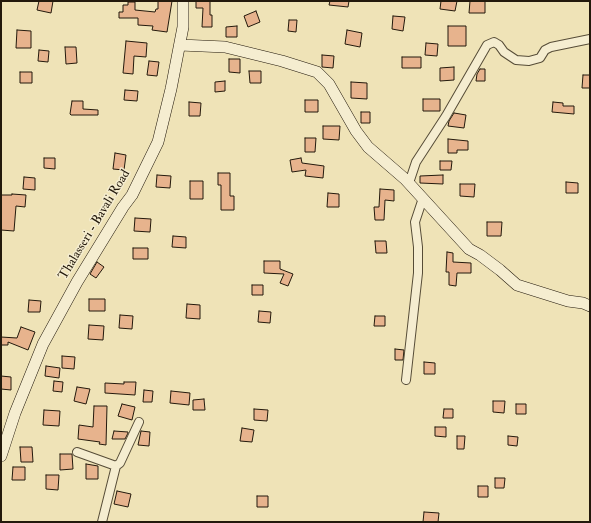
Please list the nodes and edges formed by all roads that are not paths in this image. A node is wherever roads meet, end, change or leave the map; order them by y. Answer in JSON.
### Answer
{"nodes":[{"id":1,"x":183,"y":1,"type":"edge"},
{"id":2,"x":590,"y":39,"type":"edge"},
{"id":3,"x":180,"y":45,"type":"junction"},
{"id":4,"x":409,"y":183,"type":"junction"},
{"id":5,"x":423,"y":198,"type":"junction"},
{"id":6,"x":590,"y":306,"type":"edge"},
{"id":7,"x":406,"y":380,"type":"dead end"},
{"id":8,"x":139,"y":422,"type":"dead end"},
{"id":9,"x":77,"y":452,"type":"dead end"},
{"id":10,"x":1,"y":456,"type":"edge"},
{"id":11,"x":116,"y":466,"type":"junction"},
{"id":12,"x":102,"y":522,"type":"edge"}],
"edges":[{"from":1,"to":3,"type":"street","name":"Thalasseri - Bavali Road"},
{"from":2,"to":4,"type":"street"},
{"from":3,"to":4,"type":"street"},
{"from":3,"to":10,"type":"street","name":"Thalasseri - Bavali Road"},
{"from":4,"to":5,"type":"street"},
{"from":5,"to":6,"type":"street"},
{"from":5,"to":7,"type":"street"},
{"from":8,"to":11,"type":"street"},
{"from":9,"to":11,"type":"street"},
{"from":11,"to":12,"type":"street"}]}
